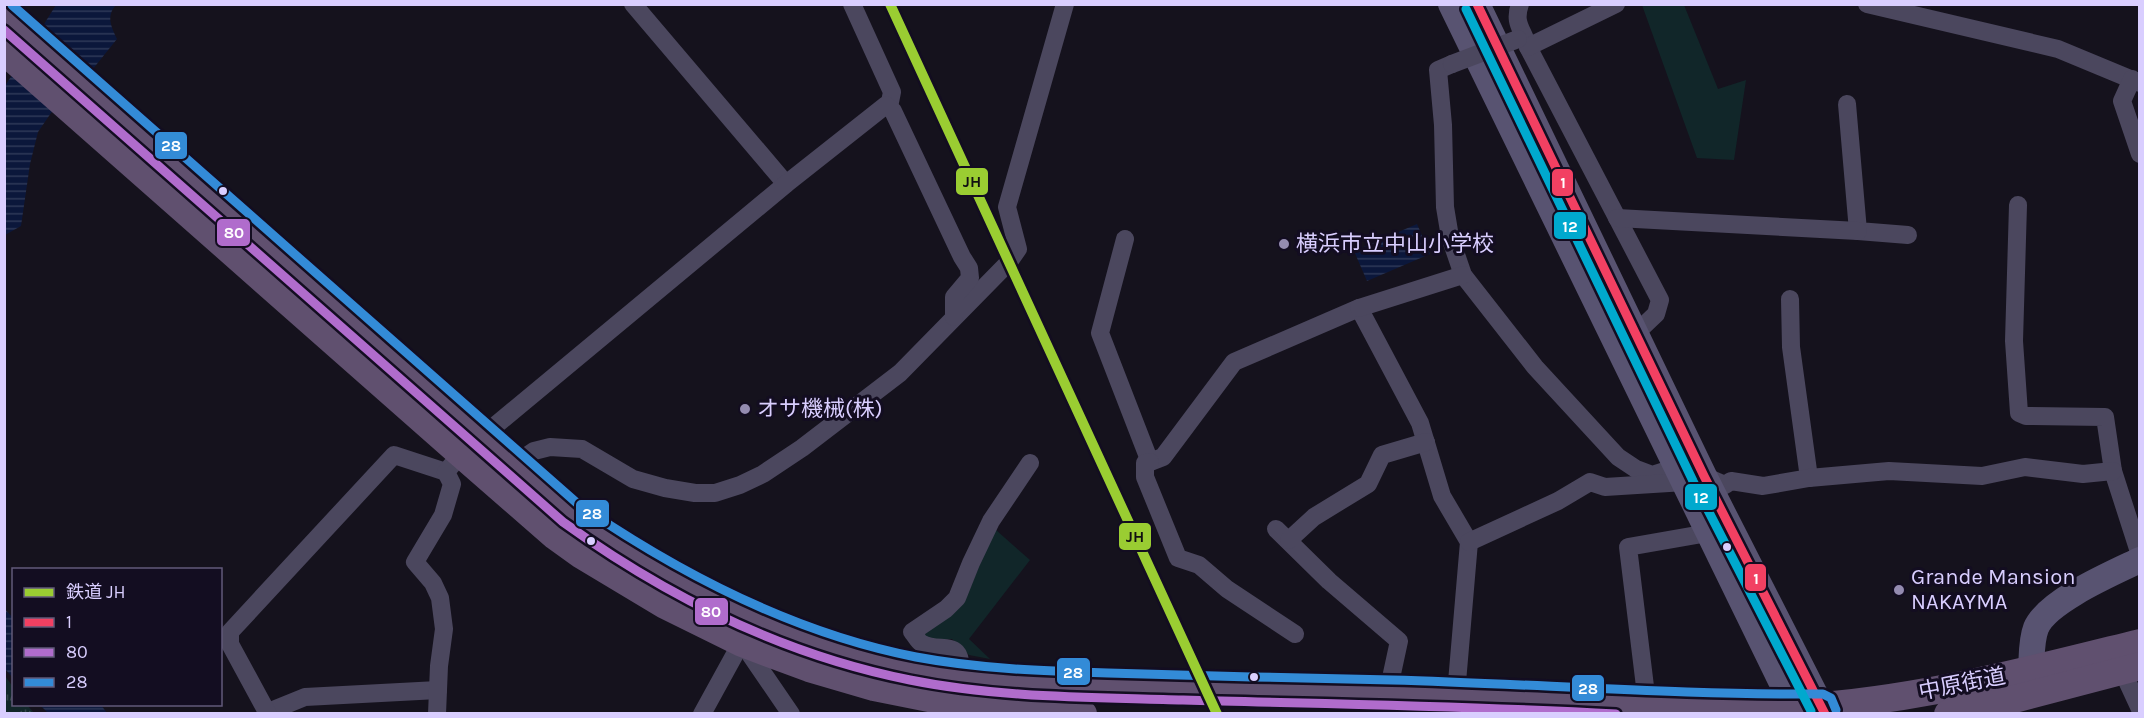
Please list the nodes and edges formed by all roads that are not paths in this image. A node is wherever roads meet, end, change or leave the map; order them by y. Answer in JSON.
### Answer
{"nodes":[{"id":1,"x":633,"y":4,"type":"edge"},
{"id":2,"x":852,"y":4,"type":"edge"},
{"id":3,"x":1065,"y":4,"type":"edge"},
{"id":4,"x":1451,"y":4,"type":"edge"},
{"id":5,"x":1477,"y":4,"type":"edge"},
{"id":6,"x":1520,"y":4,"type":"edge"},
{"id":7,"x":1616,"y":4,"type":"edge"},
{"id":8,"x":1867,"y":4,"type":"edge"},
{"id":9,"x":4,"y":14,"type":"edge"},
{"id":10,"x":1524,"y":40,"type":"junction"},
{"id":11,"x":4,"y":51,"type":"edge"},
{"id":12,"x":2136,"y":81,"type":"edge"},
{"id":13,"x":1847,"y":104,"type":"dead end"},
{"id":14,"x":889,"y":107,"type":"junction"},
{"id":15,"x":2139,"y":154,"type":"edge"},
{"id":16,"x":148,"y":159,"type":"junction"},
{"id":17,"x":786,"y":183,"type":"junction"},
{"id":18,"x":2018,"y":205,"type":"dead end"},
{"id":19,"x":1617,"y":218,"type":"junction"},
{"id":20,"x":1858,"y":231,"type":"junction"},
{"id":21,"x":1908,"y":235,"type":"dead end"},
{"id":22,"x":1125,"y":239,"type":"dead end"},
{"id":23,"x":1463,"y":275,"type":"junction"},
{"id":24,"x":1790,"y":299,"type":"dead end"},
{"id":25,"x":1359,"y":308,"type":"junction"},
{"id":26,"x":954,"y":317,"type":"junction"},
{"id":27,"x":1636,"y":333,"type":"junction"},
{"id":28,"x":484,"y":436,"type":"junction"},
{"id":29,"x":1426,"y":442,"type":"junction"},
{"id":30,"x":1150,"y":462,"type":"junction"},
{"id":31,"x":454,"y":463,"type":"junction"},
{"id":32,"x":1030,"y":463,"type":"dead end"},
{"id":33,"x":515,"y":464,"type":"junction"},
{"id":34,"x":2113,"y":471,"type":"junction"},
{"id":35,"x":1689,"y":475,"type":"junction"},
{"id":36,"x":1809,"y":478,"type":"junction"},
{"id":37,"x":1707,"y":533,"type":"junction"},
{"id":38,"x":1469,"y":542,"type":"junction"},
{"id":39,"x":2139,"y":555,"type":"edge"},
{"id":40,"x":2139,"y":560,"type":"edge"},
{"id":41,"x":753,"y":616,"type":"junction"},
{"id":42,"x":1295,"y":634,"type":"dead end"},
{"id":43,"x":742,"y":643,"type":"junction"},
{"id":44,"x":2139,"y":643,"type":"edge"},
{"id":45,"x":2131,"y":668,"type":"edge"},
{"id":46,"x":2031,"y":670,"type":"junction"},
{"id":47,"x":960,"y":677,"type":"junction"},
{"id":48,"x":438,"y":690,"type":"junction"},
{"id":49,"x":1388,"y":692,"type":"junction"},
{"id":50,"x":1456,"y":694,"type":"junction"},
{"id":51,"x":1647,"y":703,"type":"junction"},
{"id":52,"x":2139,"y":709,"type":"edge"},
{"id":53,"x":1809,"y":710,"type":"edge"},
{"id":54,"x":268,"y":713,"type":"edge"},
{"id":55,"x":437,"y":714,"type":"edge"},
{"id":56,"x":702,"y":714,"type":"edge"},
{"id":57,"x":791,"y":714,"type":"edge"},
{"id":58,"x":1083,"y":714,"type":"edge"},
{"id":59,"x":1948,"y":714,"type":"edge"}],
"edges":[{"from":1,"to":17,"type":"street"},
{"from":2,"to":14,"type":"street"},
{"from":3,"to":26,"type":"street"},
{"from":4,"to":35,"type":"main road"},
{"from":5,"to":27,"type":"main road"},
{"from":6,"to":10,"type":"street"},
{"from":7,"to":10,"type":"street"},
{"from":8,"to":12,"type":"street"},
{"from":9,"to":16,"type":"main road"},
{"from":10,"to":19,"type":"street"},
{"from":10,"to":23,"type":"street","bridge":true},
{"from":11,"to":16,"type":"main road"},
{"from":12,"to":15,"type":"street"},
{"from":13,"to":20,"type":"street"},
{"from":14,"to":17,"type":"street"},
{"from":14,"to":26,"type":"street"},
{"from":16,"to":28,"type":"main road","name":"中原街道"},
{"from":16,"to":31,"type":"main road"},
{"from":17,"to":28,"type":"street"},
{"from":18,"to":34,"type":"street"},
{"from":19,"to":20,"type":"street"},
{"from":19,"to":27,"type":"street"},
{"from":20,"to":21,"type":"street"},
{"from":22,"to":30,"type":"street"},
{"from":23,"to":25,"type":"street"},
{"from":23,"to":35,"type":"street"},
{"from":24,"to":36,"type":"street"},
{"from":25,"to":29,"type":"street"},
{"from":25,"to":30,"type":"street"},
{"from":26,"to":33,"type":"street"},
{"from":27,"to":35,"type":"main road"},
{"from":28,"to":31,"type":"street"},
{"from":28,"to":33,"type":"main road","name":"中原街道"},
{"from":29,"to":38,"type":"street"},
{"from":29,"to":49,"type":"street"},
{"from":30,"to":42,"type":"street"},
{"from":31,"to":43,"type":"main road"},
{"from":31,"to":48,"type":"street"},
{"from":31,"to":54,"type":"street"},
{"from":32,"to":47,"type":"street"},
{"from":33,"to":41,"type":"main road","name":"中原街道"},
{"from":34,"to":36,"type":"street"},
{"from":34,"to":39,"type":"street"},
{"from":35,"to":36,"type":"street"},
{"from":35,"to":37,"type":"main road"},
{"from":35,"to":38,"type":"street"},
{"from":35,"to":53,"type":"main road"},
{"from":37,"to":51,"type":"street"},
{"from":37,"to":53,"type":"main road"},
{"from":38,"to":50,"type":"street"},
{"from":40,"to":46,"type":"main road"},
{"from":41,"to":43,"type":"street"},
{"from":41,"to":47,"type":"main road","name":"中原街道"},
{"from":43,"to":56,"type":"street"},
{"from":43,"to":57,"type":"street"},
{"from":43,"to":58,"type":"main road"},
{"from":44,"to":46,"type":"main road","name":"中原街道"},
{"from":45,"to":52,"type":"street"},
{"from":45,"to":59,"type":"main road","name":"中原街道"},
{"from":46,"to":53,"type":"main road","name":"中原街道"},
{"from":47,"to":49,"type":"main road","name":"中原街道"},
{"from":48,"to":54,"type":"street"},
{"from":48,"to":55,"type":"street"},
{"from":49,"to":50,"type":"main road","name":"中原街道"},
{"from":50,"to":51,"type":"main road","name":"中原街道"},
{"from":51,"to":53,"type":"main road","name":"中原街道"}]}
